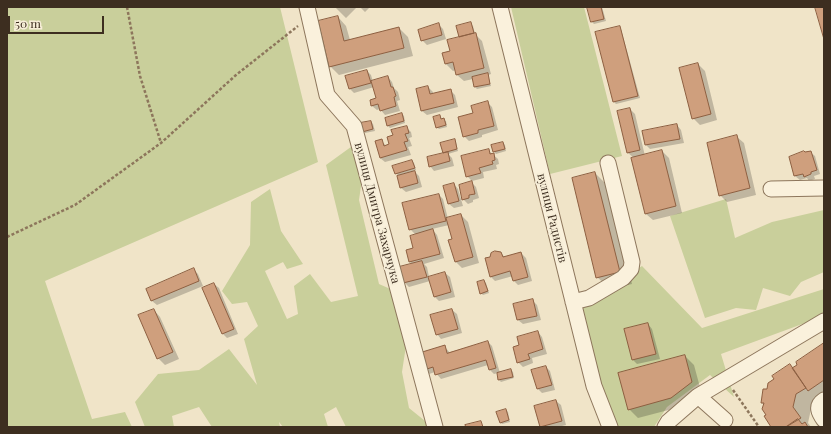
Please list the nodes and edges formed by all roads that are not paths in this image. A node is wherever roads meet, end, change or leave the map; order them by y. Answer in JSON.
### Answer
{"nodes":[{"id":1,"x":500,"y":7,"type":"edge"},
{"id":2,"x":308,"y":12,"type":"edge"},
{"id":3,"x":608,"y":163,"type":"dead end"},
{"id":4,"x":824,"y":188,"type":"edge"},
{"id":5,"x":771,"y":189,"type":"dead end"},
{"id":6,"x":573,"y":302,"type":"junction"},
{"id":7,"x":824,"y":321,"type":"edge"},
{"id":8,"x":698,"y":396,"type":"junction"},
{"id":9,"x":824,"y":400,"type":"edge"},
{"id":10,"x":725,"y":420,"type":"dead end"},
{"id":11,"x":824,"y":420,"type":"edge"},
{"id":12,"x":435,"y":427,"type":"edge"},
{"id":13,"x":610,"y":427,"type":"edge"},
{"id":14,"x":665,"y":427,"type":"edge"}],
"edges":[{"from":1,"to":6,"type":"street","name":"вулиця Радистів"},
{"from":2,"to":12,"type":"street","name":"вулиця Дмитра Захарчука"},
{"from":3,"to":6,"type":"street"},
{"from":4,"to":5,"type":"street"},
{"from":6,"to":13,"type":"street","name":"вулиця Радистів"},
{"from":7,"to":8,"type":"street"},
{"from":8,"to":10,"type":"street"},
{"from":8,"to":14,"type":"street"},
{"from":9,"to":11,"type":"street"}]}
